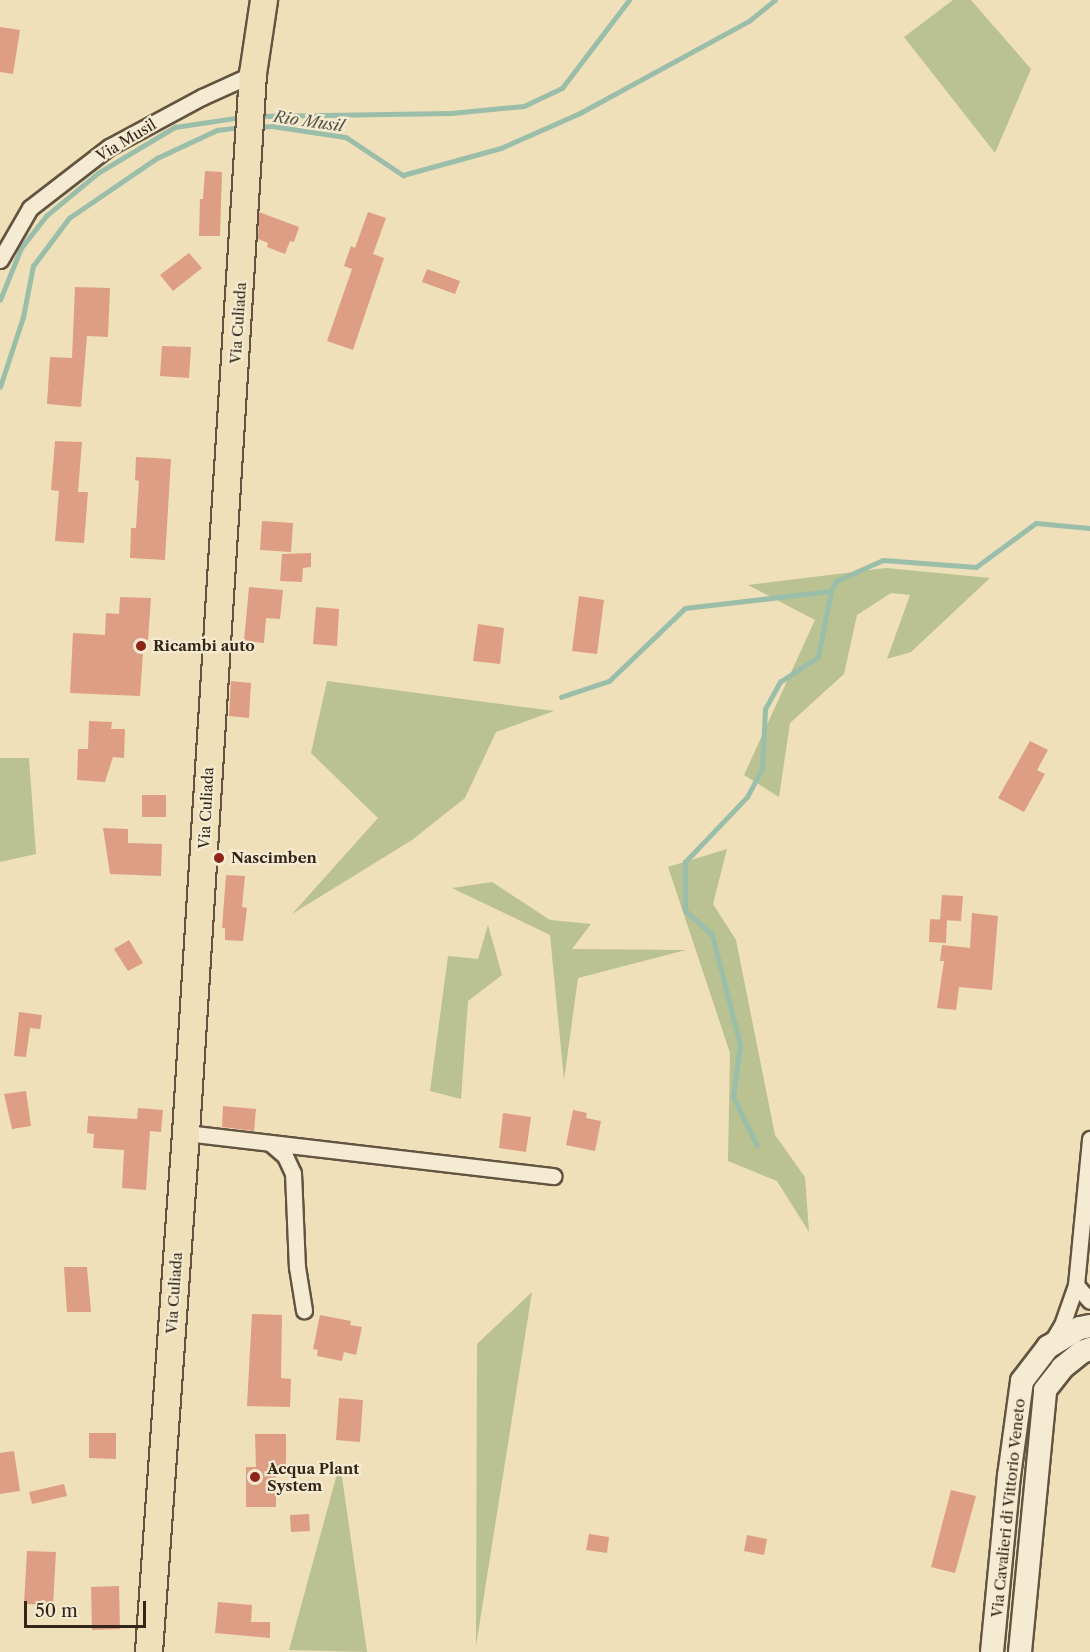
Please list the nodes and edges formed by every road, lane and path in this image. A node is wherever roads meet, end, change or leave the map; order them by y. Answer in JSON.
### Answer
{"nodes":[{"id":1,"x":264,"y":0,"type":"edge"},
{"id":2,"x":252,"y":85,"type":"junction"},
{"id":3,"x":0,"y":260,"type":"edge"},
{"id":4,"x":186,"y":1133,"type":"junction"},
{"id":5,"x":1090,"y":1139,"type":"edge"},
{"id":6,"x":270,"y":1143,"type":"junction"},
{"id":7,"x":553,"y":1176,"type":"dead end"},
{"id":8,"x":1076,"y":1285,"type":"junction"},
{"id":9,"x":1090,"y":1301,"type":"edge"},
{"id":10,"x":304,"y":1310,"type":"dead end"},
{"id":11,"x":1090,"y":1326,"type":"edge"},
{"id":12,"x":1048,"y":1347,"type":"junction"},
{"id":13,"x":1090,"y":1350,"type":"edge"},
{"id":14,"x":149,"y":1652,"type":"edge"},
{"id":15,"x":992,"y":1652,"type":"edge"},
{"id":16,"x":1020,"y":1652,"type":"edge"}],
"edges":[{"from":1,"to":2,"type":"main road","name":"Via Culiada"},
{"from":2,"to":3,"type":"street","name":"Via Musil"},
{"from":2,"to":4,"type":"main road","name":"Via Culiada"},
{"from":4,"to":6,"type":"street"},
{"from":4,"to":14,"type":"main road","name":"Via Culiada"},
{"from":5,"to":8,"type":"street"},
{"from":6,"to":7,"type":"street"},
{"from":6,"to":10,"type":"street"},
{"from":8,"to":9,"type":"street"},
{"from":8,"to":12,"type":"street"},
{"from":11,"to":12,"type":"street","name":"Via Cavalieri di Vittorio Veneto"},
{"from":12,"to":15,"type":"street","name":"Via Cavalieri di Vittorio Veneto"},
{"from":13,"to":16,"type":"street","name":"Via Cavalieri di Vittorio Veneto"}]}
